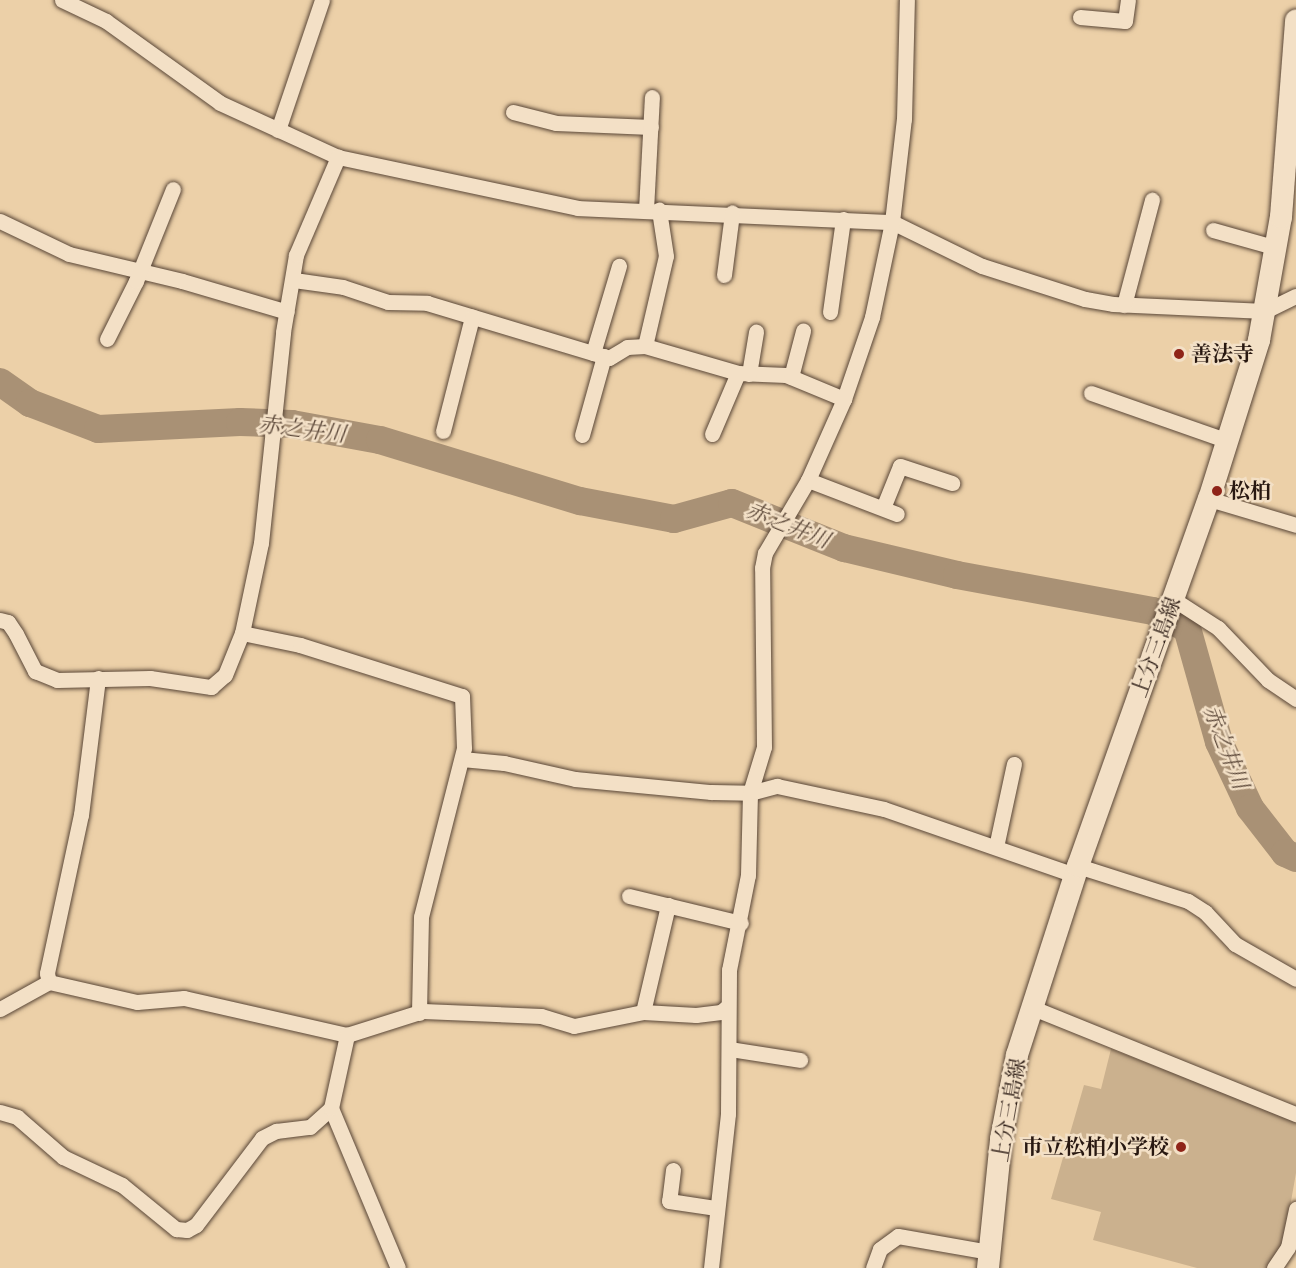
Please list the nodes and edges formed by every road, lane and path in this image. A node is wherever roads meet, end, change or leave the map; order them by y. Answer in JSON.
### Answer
{"nodes":[{"id":1,"x":62,"y":0,"type":"edge"},
{"id":2,"x":322,"y":0,"type":"edge"},
{"id":3,"x":907,"y":0,"type":"edge"},
{"id":4,"x":1128,"y":0,"type":"edge"},
{"id":5,"x":1080,"y":17,"type":"dead end"},
{"id":6,"x":1296,"y":21,"type":"edge"},
{"id":7,"x":652,"y":97,"type":"dead end"},
{"id":8,"x":1293,"y":111,"type":"edge"},
{"id":9,"x":513,"y":112,"type":"dead end"},
{"id":10,"x":651,"y":127,"type":"junction"},
{"id":11,"x":278,"y":129,"type":"junction"},
{"id":12,"x":338,"y":157,"type":"junction"},
{"id":13,"x":173,"y":189,"type":"dead end"},
{"id":14,"x":1152,"y":200,"type":"dead end"},
{"id":15,"x":652,"y":210,"type":"junction"},
{"id":16,"x":732,"y":213,"type":"junction"},
{"id":17,"x":843,"y":219,"type":"junction"},
{"id":18,"x":0,"y":221,"type":"edge"},
{"id":19,"x":892,"y":222,"type":"junction"},
{"id":20,"x":1213,"y":230,"type":"dead end"},
{"id":21,"x":1277,"y":248,"type":"junction"},
{"id":22,"x":620,"y":266,"type":"dead end"},
{"id":23,"x":139,"y":271,"type":"junction"},
{"id":24,"x":724,"y":274,"type":"dead end"},
{"id":25,"x":294,"y":280,"type":"junction"},
{"id":26,"x":1296,"y":296,"type":"edge"},
{"id":27,"x":1124,"y":305,"type":"junction"},
{"id":28,"x":1265,"y":311,"type":"junction"},
{"id":29,"x":287,"y":312,"type":"junction"},
{"id":30,"x":830,"y":312,"type":"dead end"},
{"id":31,"x":472,"y":316,"type":"junction"},
{"id":32,"x":803,"y":331,"type":"dead end"},
{"id":33,"x":756,"y":332,"type":"dead end"},
{"id":34,"x":107,"y":339,"type":"dead end"},
{"id":35,"x":645,"y":346,"type":"junction"},
{"id":36,"x":599,"y":355,"type":"junction"},
{"id":37,"x":743,"y":373,"type":"junction"},
{"id":38,"x":791,"y":377,"type":"junction"},
{"id":39,"x":1091,"y":393,"type":"dead end"},
{"id":40,"x":844,"y":399,"type":"junction"},
{"id":41,"x":443,"y":431,"type":"dead end"},
{"id":42,"x":712,"y":434,"type":"dead end"},
{"id":43,"x":582,"y":435,"type":"dead end"},
{"id":44,"x":1228,"y":441,"type":"junction"},
{"id":45,"x":808,"y":480,"type":"junction"},
{"id":46,"x":952,"y":483,"type":"dead end"},
{"id":47,"x":1209,"y":499,"type":"junction"},
{"id":48,"x":1296,"y":525,"type":"edge"},
{"id":49,"x":1173,"y":599,"type":"junction"},
{"id":50,"x":0,"y":620,"type":"edge"},
{"id":51,"x":242,"y":633,"type":"junction"},
{"id":52,"x":98,"y":678,"type":"junction"},
{"id":53,"x":1296,"y":699,"type":"edge"},
{"id":54,"x":462,"y":759,"type":"junction"},
{"id":55,"x":1014,"y":764,"type":"dead end"},
{"id":56,"x":750,"y":793,"type":"junction"},
{"id":57,"x":996,"y":848,"type":"junction"},
{"id":58,"x":1077,"y":871,"type":"junction"},
{"id":59,"x":629,"y":896,"type":"dead end"},
{"id":60,"x":668,"y":905,"type":"junction"},
{"id":61,"x":741,"y":923,"type":"junction"},
{"id":62,"x":1296,"y":979,"type":"edge"},
{"id":63,"x":49,"y":982,"type":"junction"},
{"id":64,"x":728,"y":1006,"type":"junction"},
{"id":65,"x":0,"y":1008,"type":"edge"},
{"id":66,"x":1033,"y":1008,"type":"junction"},
{"id":67,"x":643,"y":1012,"type":"junction"},
{"id":68,"x":419,"y":1013,"type":"junction"},
{"id":69,"x":346,"y":1035,"type":"junction"},
{"id":70,"x":730,"y":1049,"type":"junction"},
{"id":71,"x":800,"y":1060,"type":"dead end"},
{"id":72,"x":331,"y":1108,"type":"junction"},
{"id":73,"x":0,"y":1112,"type":"edge"},
{"id":74,"x":1296,"y":1114,"type":"edge"},
{"id":75,"x":673,"y":1170,"type":"dead end"},
{"id":76,"x":716,"y":1208,"type":"junction"},
{"id":77,"x":1296,"y":1209,"type":"edge"},
{"id":78,"x":989,"y":1260,"type":"edge"},
{"id":79,"x":398,"y":1268,"type":"edge"},
{"id":80,"x":711,"y":1268,"type":"edge"},
{"id":81,"x":873,"y":1268,"type":"edge"},
{"id":82,"x":1274,"y":1268,"type":"edge"}],
"edges":[{"from":1,"to":11,"type":"street"},
{"from":2,"to":11,"type":"street"},
{"from":3,"to":19,"type":"street"},
{"from":4,"to":5,"type":"street"},
{"from":6,"to":8,"type":"main road","name":"上分三島線"},
{"from":7,"to":10,"type":"street"},
{"from":8,"to":21,"type":"main road","name":"上分三島線"},
{"from":9,"to":10,"type":"street"},
{"from":10,"to":15,"type":"street"},
{"from":11,"to":12,"type":"street"},
{"from":12,"to":15,"type":"street"},
{"from":12,"to":25,"type":"street"},
{"from":13,"to":23,"type":"street"},
{"from":14,"to":27,"type":"street"},
{"from":15,"to":16,"type":"street"},
{"from":15,"to":35,"type":"street"},
{"from":16,"to":17,"type":"street"},
{"from":16,"to":24,"type":"street"},
{"from":17,"to":19,"type":"street"},
{"from":17,"to":30,"type":"street"},
{"from":18,"to":23,"type":"street"},
{"from":19,"to":27,"type":"street"},
{"from":19,"to":40,"type":"street"},
{"from":20,"to":21,"type":"street"},
{"from":21,"to":28,"type":"main road","name":"上分三島線"},
{"from":22,"to":36,"type":"street"},
{"from":23,"to":29,"type":"street"},
{"from":23,"to":34,"type":"street"},
{"from":25,"to":29,"type":"street"},
{"from":25,"to":31,"type":"street"},
{"from":26,"to":28,"type":"street"},
{"from":27,"to":28,"type":"street"},
{"from":28,"to":44,"type":"main road","name":"上分三島線"},
{"from":29,"to":51,"type":"street"},
{"from":31,"to":36,"type":"street"},
{"from":31,"to":41,"type":"street"},
{"from":32,"to":38,"type":"street"},
{"from":33,"to":37,"type":"street"},
{"from":35,"to":36,"type":"street"},
{"from":35,"to":37,"type":"street"},
{"from":36,"to":43,"type":"street"},
{"from":37,"to":38,"type":"street"},
{"from":37,"to":42,"type":"street"},
{"from":38,"to":40,"type":"street"},
{"from":39,"to":44,"type":"street"},
{"from":40,"to":45,"type":"street"},
{"from":44,"to":47,"type":"main road","name":"上分三島線"},
{"from":45,"to":46,"type":"street"},
{"from":45,"to":56,"type":"street"},
{"from":47,"to":48,"type":"street"},
{"from":47,"to":49,"type":"main road","name":"上分三島線"},
{"from":49,"to":53,"type":"street"},
{"from":49,"to":58,"type":"main road","name":"上分三島線"},
{"from":50,"to":52,"type":"street"},
{"from":51,"to":52,"type":"street"},
{"from":51,"to":54,"type":"street"},
{"from":52,"to":63,"type":"street"},
{"from":54,"to":56,"type":"street"},
{"from":54,"to":68,"type":"street"},
{"from":55,"to":57,"type":"street"},
{"from":56,"to":57,"type":"street"},
{"from":56,"to":61,"type":"street"},
{"from":57,"to":58,"type":"street"},
{"from":58,"to":62,"type":"street"},
{"from":58,"to":66,"type":"main road","name":"上分三島線"},
{"from":59,"to":60,"type":"street"},
{"from":60,"to":61,"type":"street"},
{"from":60,"to":67,"type":"street"},
{"from":61,"to":64,"type":"street"},
{"from":63,"to":65,"type":"street"},
{"from":63,"to":69,"type":"street"},
{"from":64,"to":67,"type":"street"},
{"from":64,"to":70,"type":"street"},
{"from":66,"to":74,"type":"street"},
{"from":66,"to":78,"type":"main road","name":"上分三島線"},
{"from":67,"to":68,"type":"street"},
{"from":68,"to":69,"type":"street"},
{"from":69,"to":72,"type":"street"},
{"from":70,"to":71,"type":"street"},
{"from":70,"to":76,"type":"street"},
{"from":72,"to":73,"type":"street"},
{"from":72,"to":79,"type":"street"},
{"from":75,"to":76,"type":"street"},
{"from":76,"to":80,"type":"street"},
{"from":77,"to":82,"type":"street"},
{"from":78,"to":81,"type":"street"}]}
